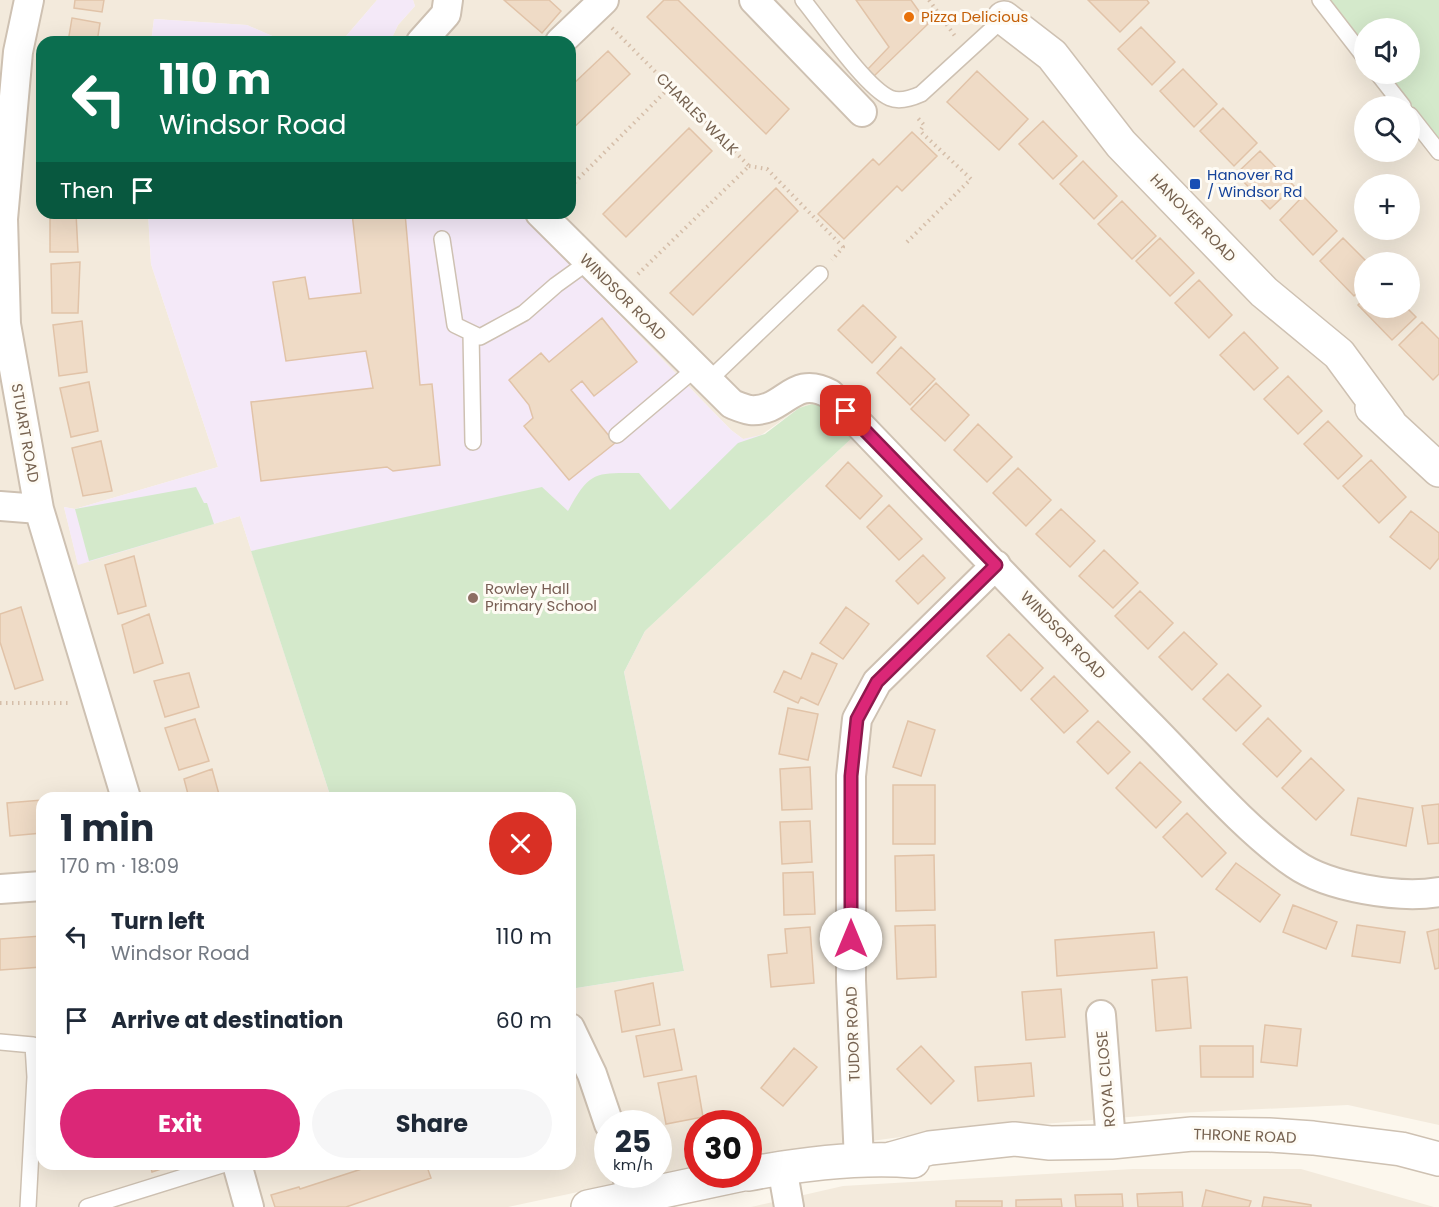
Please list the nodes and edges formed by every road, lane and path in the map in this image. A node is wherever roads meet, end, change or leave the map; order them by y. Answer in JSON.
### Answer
{"nodes":[{"id":1,"x":29,"y":0,"type":"edge"},
{"id":2,"x":448,"y":0,"type":"edge"},
{"id":3,"x":754,"y":0,"type":"edge"},
{"id":4,"x":803,"y":0,"type":"edge"},
{"id":5,"x":929,"y":0,"type":"edge"},
{"id":6,"x":1320,"y":0,"type":"edge"},
{"id":7,"x":599,"y":5,"type":"edge"},
{"id":8,"x":997,"y":9,"type":"edge"},
{"id":9,"x":426,"y":36,"type":"edge"},
{"id":10,"x":566,"y":36,"type":"edge"},
{"id":11,"x":1354,"y":43,"type":"edge"},
{"id":12,"x":965,"y":51,"type":"junction"},
{"id":13,"x":1386,"y":84,"type":"edge"},
{"id":14,"x":670,"y":87,"type":"junction"},
{"id":15,"x":1395,"y":96,"type":"edge"},
{"id":16,"x":862,"y":112,"type":"dead end"},
{"id":17,"x":1420,"y":128,"type":"edge"},
{"id":18,"x":920,"y":130,"type":"dead end"},
{"id":19,"x":1439,"y":152,"type":"edge"},
{"id":20,"x":749,"y":166,"type":"junction"},
{"id":21,"x":576,"y":181,"type":"edge"},
{"id":22,"x":546,"y":219,"type":"edge"},
{"id":23,"x":442,"y":239,"type":"dead end"},
{"id":24,"x":908,"y":242,"type":"dead end"},
{"id":25,"x":843,"y":248,"type":"dead end"},
{"id":26,"x":588,"y":262,"type":"junction"},
{"id":27,"x":820,"y":274,"type":"dead end"},
{"id":28,"x":619,"y":292,"type":"junction"},
{"id":29,"x":471,"y":333,"type":"junction"},
{"id":30,"x":701,"y":375,"type":"junction"},
{"id":31,"x":617,"y":435,"type":"dead end"},
{"id":32,"x":473,"y":442,"type":"dead end"},
{"id":33,"x":1439,"y":470,"type":"edge"},
{"id":34,"x":0,"y":506,"type":"edge"},
{"id":35,"x":39,"y":509,"type":"junction"},
{"id":36,"x":996,"y":565,"type":"junction"},
{"id":37,"x":0,"y":703,"type":"edge"},
{"id":38,"x":96,"y":703,"type":"junction"},
{"id":39,"x":124,"y":792,"type":"edge"},
{"id":40,"x":36,"y":886,"type":"edge"},
{"id":41,"x":0,"y":889,"type":"edge"},
{"id":42,"x":1439,"y":892,"type":"edge"},
{"id":43,"x":1101,"y":1015,"type":"dead end"},
{"id":44,"x":576,"y":1041,"type":"edge"},
{"id":45,"x":0,"y":1042,"type":"edge"},
{"id":46,"x":604,"y":1110,"type":"edge"},
{"id":47,"x":1111,"y":1142,"type":"junction"},
{"id":48,"x":1439,"y":1159,"type":"edge"},
{"id":49,"x":859,"y":1161,"type":"junction"},
{"id":50,"x":782,"y":1167,"type":"junction"},
{"id":51,"x":218,"y":1170,"type":"edge"},
{"id":52,"x":238,"y":1170,"type":"edge"},
{"id":53,"x":762,"y":1171,"type":"edge"},
{"id":54,"x":624,"y":1188,"type":"edge"},
{"id":55,"x":28,"y":1207,"type":"edge"},
{"id":56,"x":87,"y":1207,"type":"edge"},
{"id":57,"x":249,"y":1207,"type":"edge"},
{"id":58,"x":588,"y":1207,"type":"edge"},
{"id":59,"x":789,"y":1207,"type":"edge"}],
"edges":[{"from":1,"to":35,"type":"street","name":"STUART ROAD"},
{"from":2,"to":9,"type":"street"},
{"from":3,"to":16,"type":"street"},
{"from":4,"to":12,"type":"lane"},
{"from":5,"to":12,"type":"path"},
{"from":6,"to":11,"type":"lane"},
{"from":7,"to":10,"type":"street"},
{"from":7,"to":14,"type":"path","name":"CHARLES WALK"},
{"from":8,"to":12,"type":"lane"},
{"from":8,"to":33,"type":"street","name":"HANOVER ROAD"},
{"from":13,"to":15,"type":"lane"},
{"from":14,"to":20,"type":"path","name":"CHARLES WALK"},
{"from":14,"to":21,"type":"path"},
{"from":17,"to":19,"type":"lane"},
{"from":18,"to":24,"type":"path"},
{"from":20,"to":25,"type":"path"},
{"from":20,"to":28,"type":"path","name":"CHARLES WALK"},
{"from":22,"to":26,"type":"street","name":"WINDSOR ROAD"},
{"from":23,"to":29,"type":"lane"},
{"from":26,"to":28,"type":"street","name":"WINDSOR ROAD"},
{"from":26,"to":29,"type":"lane"},
{"from":27,"to":30,"type":"lane"},
{"from":28,"to":30,"type":"street","name":"WINDSOR ROAD"},
{"from":29,"to":32,"type":"lane"},
{"from":30,"to":31,"type":"lane"},
{"from":30,"to":36,"type":"street","name":"WINDSOR ROAD"},
{"from":34,"to":35,"type":"street"},
{"from":35,"to":38,"type":"street","name":"STUART ROAD"},
{"from":36,"to":42,"type":"street","name":"WINDSOR ROAD"},
{"from":36,"to":49,"type":"street","name":"TUDOR ROAD"},
{"from":37,"to":38,"type":"path"},
{"from":38,"to":39,"type":"street","name":"STUART ROAD"},
{"from":40,"to":41,"type":"street"},
{"from":43,"to":47,"type":"street","name":"ROYAL CLOSE"},
{"from":44,"to":46,"type":"street"},
{"from":45,"to":55,"type":"lane"},
{"from":47,"to":48,"type":"street","name":"THRONE ROAD"},
{"from":47,"to":49,"type":"street","name":"THRONE ROAD"},
{"from":49,"to":50,"type":"street","name":"THRONE ROAD"},
{"from":50,"to":53,"type":"street","name":"THRONE ROAD"},
{"from":50,"to":59,"type":"street"},
{"from":51,"to":56,"type":"lane"},
{"from":52,"to":57,"type":"street"},
{"from":54,"to":58,"type":"street"}]}
